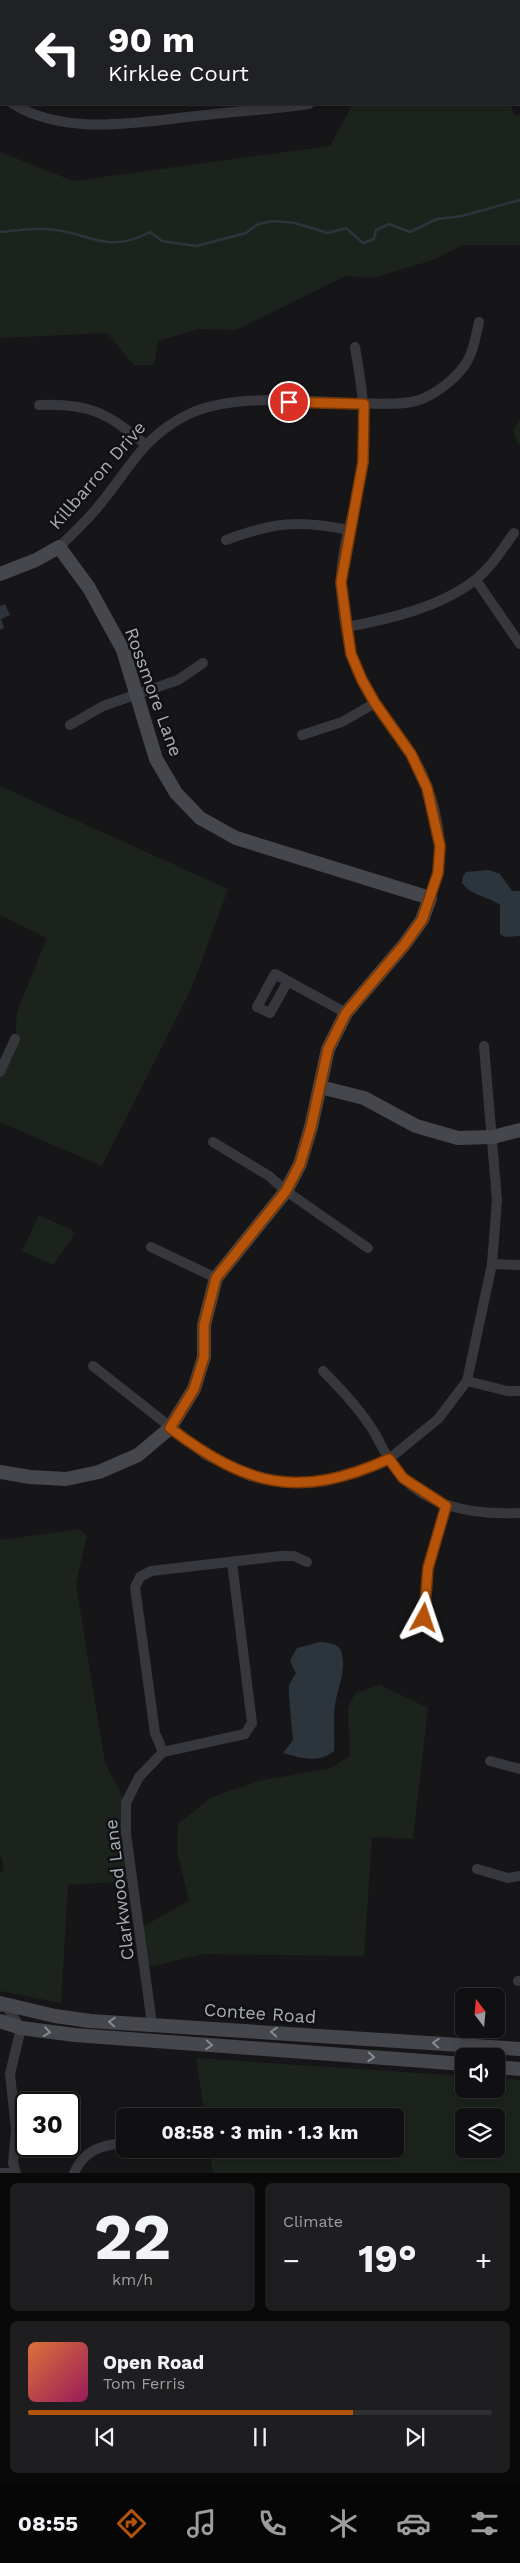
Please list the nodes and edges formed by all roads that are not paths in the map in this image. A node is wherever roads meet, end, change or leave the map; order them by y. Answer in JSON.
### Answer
{"nodes":[{"id":1,"x":16,"y":105,"type":"edge"},
{"id":2,"x":290,"y":105,"type":"edge"},
{"id":3,"x":270,"y":106,"type":"edge"},
{"id":4,"x":479,"y":322,"type":"dead end"},
{"id":5,"x":355,"y":347,"type":"dead end"},
{"id":6,"x":364,"y":404,"type":"junction"},
{"id":7,"x":39,"y":405,"type":"dead end"},
{"id":8,"x":145,"y":444,"type":"junction"},
{"id":9,"x":349,"y":530,"type":"junction"},
{"id":10,"x":514,"y":533,"type":"dead end"},
{"id":11,"x":226,"y":540,"type":"dead end"},
{"id":12,"x":59,"y":547,"type":"junction"},
{"id":13,"x":0,"y":574,"type":"edge"},
{"id":14,"x":476,"y":580,"type":"junction"},
{"id":15,"x":347,"y":627,"type":"junction"},
{"id":16,"x":520,"y":644,"type":"edge"},
{"id":17,"x":203,"y":663,"type":"dead end"},
{"id":18,"x":136,"y":695,"type":"junction"},
{"id":19,"x":375,"y":703,"type":"junction"},
{"id":20,"x":70,"y":725,"type":"dead end"},
{"id":21,"x":302,"y":735,"type":"dead end"},
{"id":22,"x":430,"y":898,"type":"junction"},
{"id":23,"x":288,"y":981,"type":"dead end"},
{"id":24,"x":346,"y":1013,"type":"junction"},
{"id":25,"x":15,"y":1039,"type":"dead end"},
{"id":26,"x":484,"y":1046,"type":"dead end"},
{"id":27,"x":0,"y":1072,"type":"edge"},
{"id":28,"x":320,"y":1087,"type":"junction"},
{"id":29,"x":520,"y":1130,"type":"edge"},
{"id":30,"x":493,"y":1137,"type":"junction"},
{"id":31,"x":213,"y":1142,"type":"dead end"},
{"id":32,"x":286,"y":1191,"type":"junction"},
{"id":33,"x":151,"y":1247,"type":"dead end"},
{"id":34,"x":368,"y":1248,"type":"dead end"},
{"id":35,"x":492,"y":1264,"type":"junction"},
{"id":36,"x":520,"y":1265,"type":"edge"},
{"id":37,"x":216,"y":1278,"type":"junction"},
{"id":38,"x":93,"y":1366,"type":"dead end"},
{"id":39,"x":323,"y":1370,"type":"dead end"},
{"id":40,"x":467,"y":1381,"type":"junction"},
{"id":41,"x":520,"y":1391,"type":"edge"},
{"id":42,"x":170,"y":1428,"type":"junction"},
{"id":43,"x":389,"y":1459,"type":"junction"},
{"id":44,"x":0,"y":1472,"type":"edge"},
{"id":45,"x":446,"y":1506,"type":"junction"},
{"id":46,"x":520,"y":1514,"type":"edge"},
{"id":47,"x":232,"y":1562,"type":"junction"},
{"id":48,"x":307,"y":1562,"type":"dead end"},
{"id":49,"x":424,"y":1618,"type":"dead end"},
{"id":50,"x":163,"y":1752,"type":"junction"},
{"id":51,"x":490,"y":1761,"type":"dead end"},
{"id":52,"x":520,"y":1769,"type":"edge"},
{"id":53,"x":477,"y":1869,"type":"dead end"},
{"id":54,"x":520,"y":1876,"type":"edge"},
{"id":55,"x":2,"y":2005,"type":"edge"},
{"id":56,"x":0,"y":2021,"type":"edge"},
{"id":57,"x":152,"y":2024,"type":"junction"},
{"id":58,"x":21,"y":2028,"type":"junction"},
{"id":59,"x":520,"y":2049,"type":"edge"},
{"id":60,"x":455,"y":2063,"type":"edge"},
{"id":61,"x":505,"y":2067,"type":"edge"},
{"id":62,"x":520,"y":2068,"type":"edge"},
{"id":63,"x":116,"y":2143,"type":"edge"},
{"id":64,"x":0,"y":2173,"type":"edge"},
{"id":65,"x":12,"y":2173,"type":"edge"},
{"id":66,"x":16,"y":2173,"type":"edge"},
{"id":67,"x":74,"y":2173,"type":"edge"}],
"edges":[{"from":1,"to":3,"type":"street"},
{"from":2,"to":3,"type":"street"},
{"from":4,"to":6,"type":"street","name":"Killbarron Drive"},
{"from":5,"to":6,"type":"street"},
{"from":6,"to":8,"type":"street","name":"Killbarron Drive"},
{"from":6,"to":9,"type":"street"},
{"from":7,"to":8,"type":"street"},
{"from":8,"to":12,"type":"street","name":"Killbarron Drive"},
{"from":9,"to":11,"type":"street"},
{"from":9,"to":15,"type":"street"},
{"from":10,"to":14,"type":"street"},
{"from":12,"to":13,"type":"street","name":"Killbarron Drive"},
{"from":12,"to":18,"type":"street","name":"Rossmore Lane"},
{"from":14,"to":15,"type":"street"},
{"from":14,"to":16,"type":"street"},
{"from":15,"to":19,"type":"street"},
{"from":17,"to":18,"type":"street"},
{"from":18,"to":20,"type":"street"},
{"from":18,"to":22,"type":"street","name":"Rossmore Lane"},
{"from":19,"to":21,"type":"street"},
{"from":19,"to":22,"type":"street"},
{"from":22,"to":24,"type":"street"},
{"from":23,"to":24,"type":"street"},
{"from":24,"to":28,"type":"street"},
{"from":25,"to":27,"type":"street"},
{"from":26,"to":30,"type":"street"},
{"from":28,"to":30,"type":"street"},
{"from":28,"to":32,"type":"street"},
{"from":29,"to":30,"type":"street"},
{"from":30,"to":35,"type":"street"},
{"from":31,"to":32,"type":"street"},
{"from":32,"to":34,"type":"street"},
{"from":32,"to":37,"type":"street"},
{"from":33,"to":37,"type":"street"},
{"from":35,"to":36,"type":"street"},
{"from":35,"to":40,"type":"street"},
{"from":37,"to":42,"type":"street"},
{"from":38,"to":42,"type":"street"},
{"from":39,"to":43,"type":"street"},
{"from":40,"to":41,"type":"street"},
{"from":40,"to":43,"type":"street"},
{"from":42,"to":43,"type":"street"},
{"from":42,"to":44,"type":"street"},
{"from":43,"to":45,"type":"street"},
{"from":45,"to":46,"type":"street"},
{"from":45,"to":49,"type":"street"},
{"from":47,"to":48,"type":"street"},
{"from":47,"to":50,"type":"street"},
{"from":47,"to":50,"type":"street"},
{"from":50,"to":57,"type":"street","name":"Clarkwood Lane"},
{"from":51,"to":52,"type":"street"},
{"from":53,"to":54,"type":"street"},
{"from":57,"to":55,"type":"street","name":"Contee Road","one_way":true},
{"from":55,"to":58,"type":"street"},
{"from":56,"to":58,"type":"street","name":"Contee Road"},
{"from":59,"to":57,"type":"street","name":"Contee Road","one_way":true},
{"from":58,"to":60,"type":"street","name":"Contee Road","one_way":true},
{"from":58,"to":66,"type":"street"},
{"from":61,"to":62,"type":"street"},
{"from":63,"to":67,"type":"street"},
{"from":64,"to":65,"type":"street"}]}
